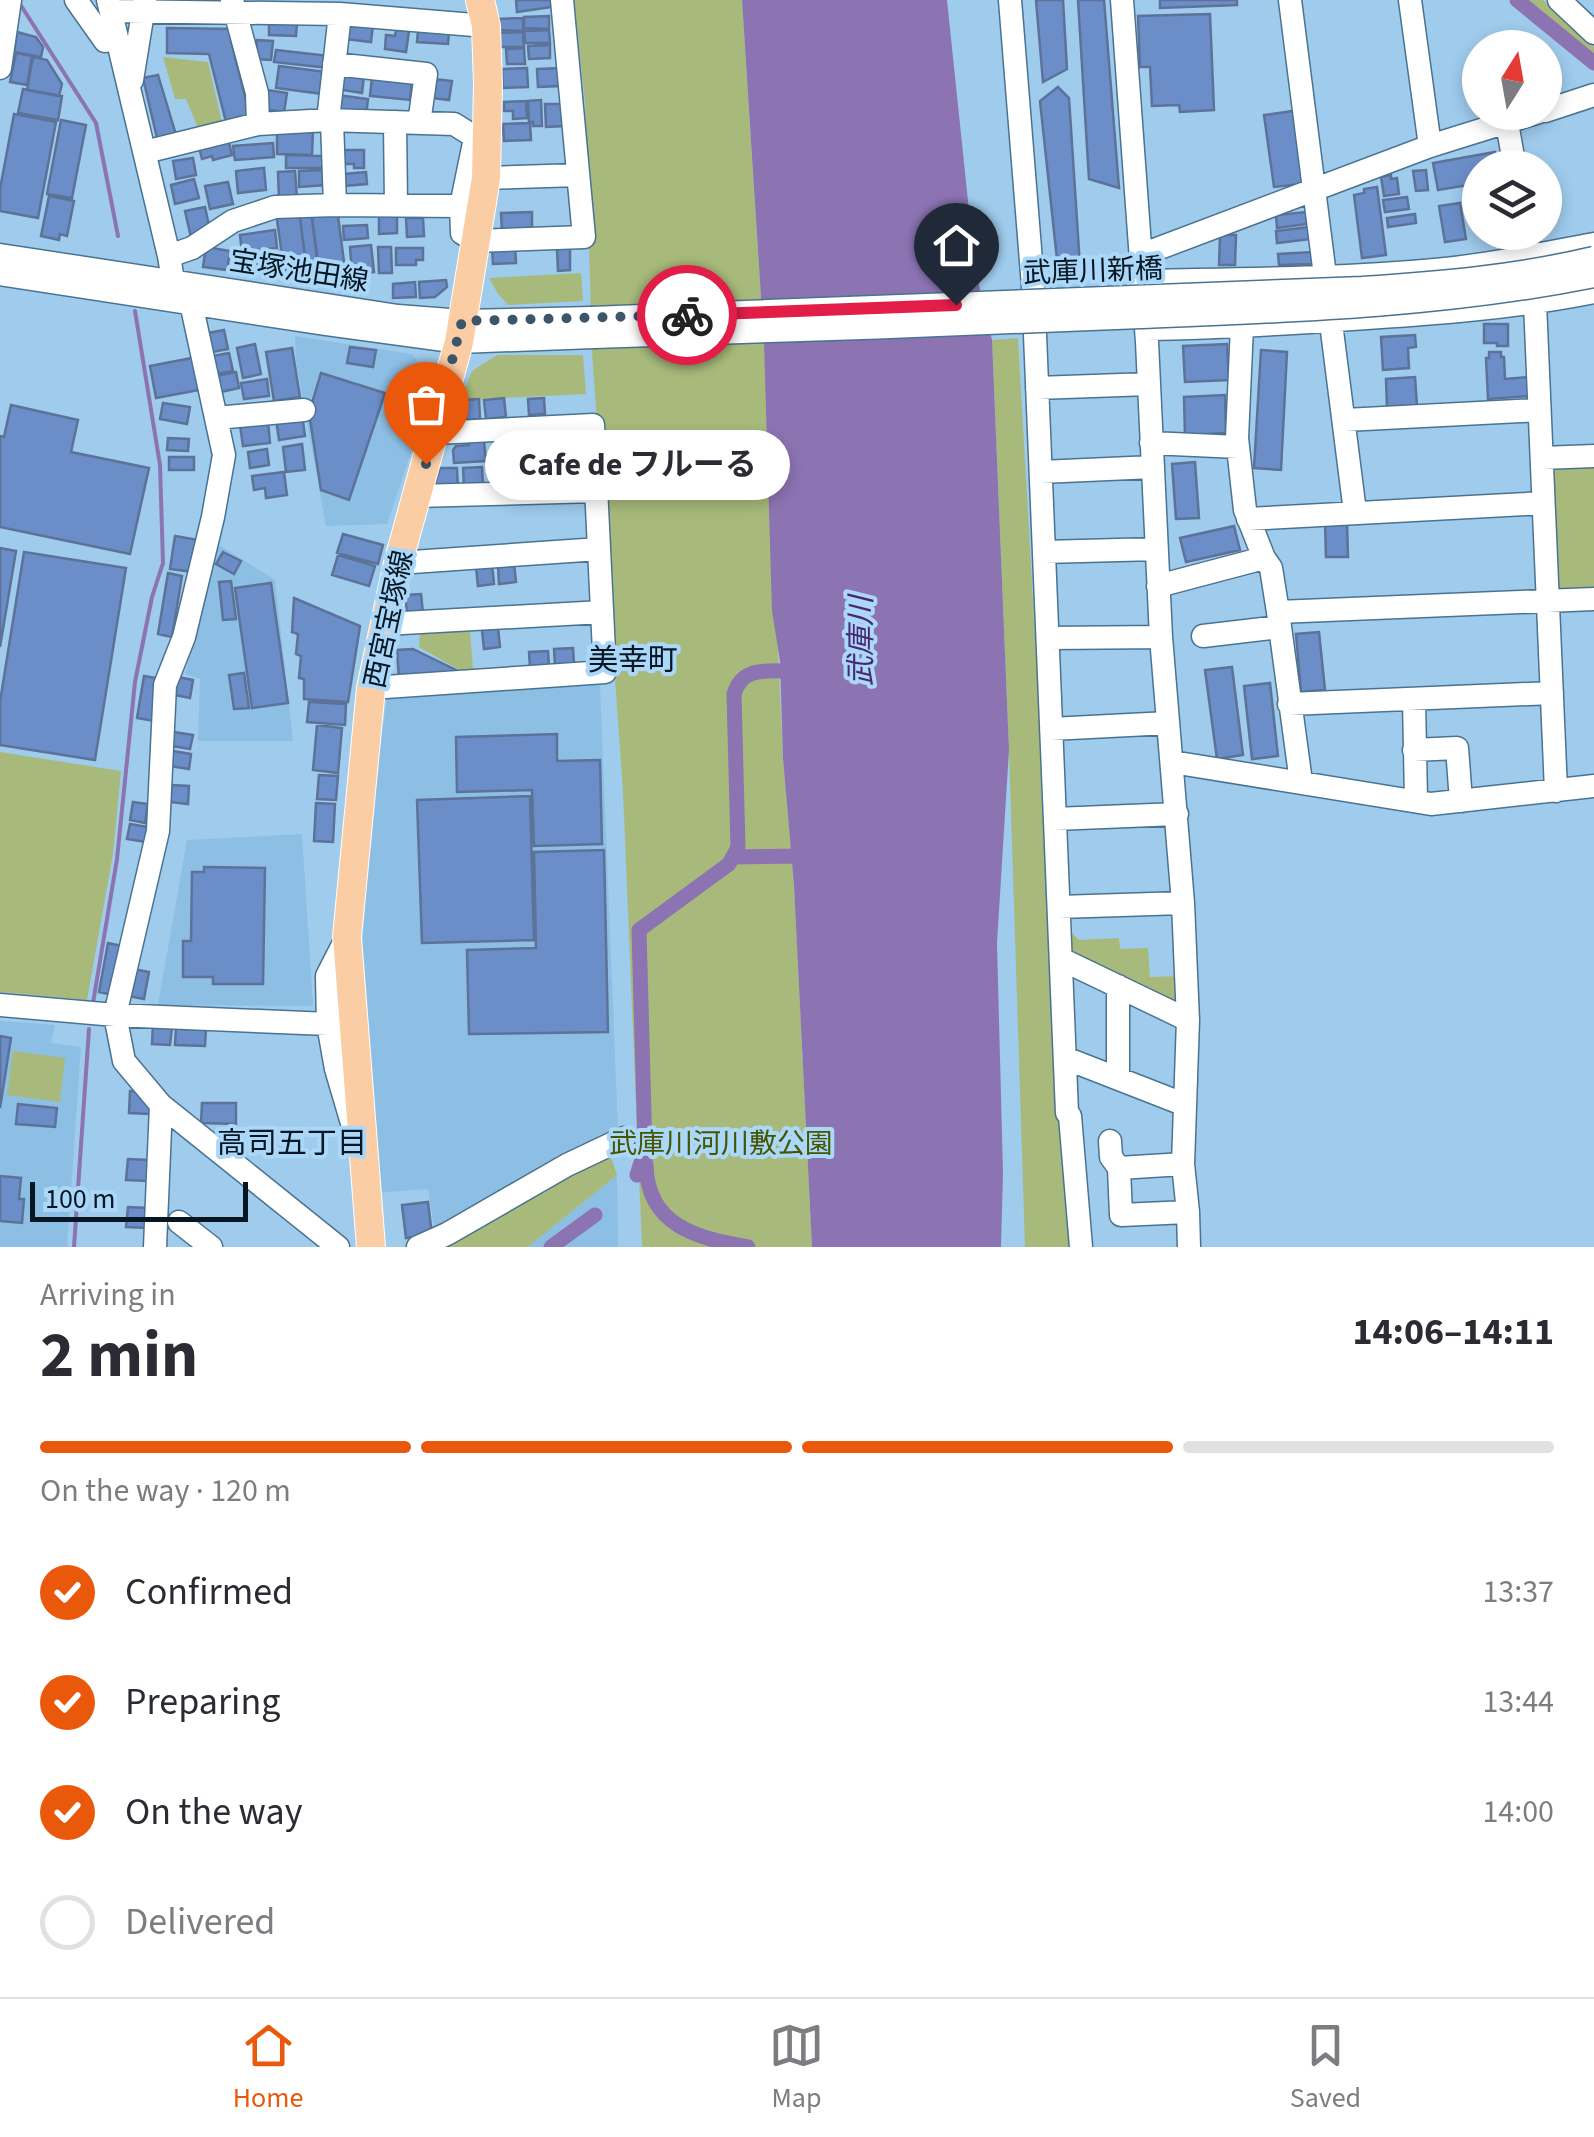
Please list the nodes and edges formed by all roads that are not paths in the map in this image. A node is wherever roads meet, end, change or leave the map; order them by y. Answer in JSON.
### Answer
{"nodes":[{"id":1,"x":10,"y":0,"type":"edge"},
{"id":2,"x":76,"y":0,"type":"edge"},
{"id":3,"x":562,"y":0,"type":"edge"},
{"id":4,"x":1010,"y":0,"type":"edge"},
{"id":5,"x":1122,"y":0,"type":"edge"},
{"id":6,"x":1290,"y":0,"type":"edge"},
{"id":7,"x":1410,"y":0,"type":"edge"},
{"id":8,"x":1560,"y":0,"type":"edge"},
{"id":9,"x":110,"y":5,"type":"edge"},
{"id":10,"x":145,"y":5,"type":"edge"},
{"id":11,"x":234,"y":6,"type":"edge"},
{"id":12,"x":336,"y":9,"type":"edge"},
{"id":13,"x":483,"y":13,"type":"edge"},
{"id":14,"x":1594,"y":34,"type":"edge"},
{"id":15,"x":104,"y":41,"type":"dead end"},
{"id":16,"x":334,"y":64,"type":"junction"},
{"id":17,"x":0,"y":68,"type":"edge"},
{"id":18,"x":130,"y":90,"type":"junction"},
{"id":19,"x":1594,"y":95,"type":"edge"},
{"id":20,"x":1562,"y":105,"type":"edge"},
{"id":21,"x":330,"y":120,"type":"junction"},
{"id":22,"x":396,"y":122,"type":"junction"},
{"id":23,"x":420,"y":123,"type":"junction"},
{"id":24,"x":258,"y":124,"type":"junction"},
{"id":25,"x":1484,"y":130,"type":"edge"},
{"id":26,"x":482,"y":142,"type":"junction"},
{"id":27,"x":1430,"y":146,"type":"junction"},
{"id":28,"x":144,"y":152,"type":"junction"},
{"id":29,"x":578,"y":175,"type":"junction"},
{"id":30,"x":486,"y":178,"type":"junction"},
{"id":31,"x":1314,"y":189,"type":"junction"},
{"id":32,"x":335,"y":205,"type":"junction"},
{"id":33,"x":396,"y":205,"type":"junction"},
{"id":34,"x":461,"y":206,"type":"junction"},
{"id":35,"x":475,"y":241,"type":"junction"},
{"id":36,"x":1562,"y":244,"type":"edge"},
{"id":37,"x":1594,"y":244,"type":"edge"},
{"id":38,"x":1506,"y":250,"type":"edge"},
{"id":39,"x":1529,"y":250,"type":"edge"},
{"id":40,"x":0,"y":255,"type":"edge"},
{"id":41,"x":169,"y":256,"type":"junction"},
{"id":42,"x":1141,"y":256,"type":"junction"},
{"id":43,"x":1594,"y":258,"type":"edge"},
{"id":44,"x":0,"y":274,"type":"edge"},
{"id":45,"x":1594,"y":276,"type":"edge"},
{"id":46,"x":1326,"y":277,"type":"junction"},
{"id":47,"x":172,"y":280,"type":"junction"},
{"id":48,"x":1142,"y":281,"type":"junction"},
{"id":49,"x":1594,"y":292,"type":"edge"},
{"id":50,"x":191,"y":303,"type":"junction"},
{"id":51,"x":1535,"y":304,"type":"junction"},
{"id":52,"x":1331,"y":320,"type":"junction"},
{"id":53,"x":1242,"y":326,"type":"junction"},
{"id":54,"x":593,"y":328,"type":"junction"},
{"id":55,"x":1146,"y":329,"type":"junction"},
{"id":56,"x":461,"y":332,"type":"junction"},
{"id":57,"x":1149,"y":384,"type":"junction"},
{"id":58,"x":1038,"y":388,"type":"junction"},
{"id":59,"x":304,"y":410,"type":"dead end"},
{"id":60,"x":1538,"y":410,"type":"junction"},
{"id":61,"x":217,"y":418,"type":"junction"},
{"id":62,"x":1345,"y":420,"type":"junction"},
{"id":63,"x":435,"y":433,"type":"junction"},
{"id":64,"x":1152,"y":443,"type":"junction"},
{"id":65,"x":1238,"y":447,"type":"junction"},
{"id":66,"x":1594,"y":456,"type":"edge"},
{"id":67,"x":1542,"y":458,"type":"junction"},
{"id":68,"x":1153,"y":467,"type":"junction"},
{"id":69,"x":1041,"y":472,"type":"junction"},
{"id":70,"x":596,"y":490,"type":"junction"},
{"id":71,"x":416,"y":496,"type":"junction"},
{"id":72,"x":1543,"y":503,"type":"junction"},
{"id":73,"x":1356,"y":512,"type":"junction"},
{"id":74,"x":1248,"y":519,"type":"junction"},
{"id":75,"x":1156,"y":548,"type":"junction"},
{"id":76,"x":599,"y":549,"type":"junction"},
{"id":77,"x":1044,"y":552,"type":"junction"},
{"id":78,"x":1264,"y":558,"type":"junction"},
{"id":79,"x":398,"y":563,"type":"junction"},
{"id":80,"x":1158,"y":586,"type":"junction"},
{"id":81,"x":1594,"y":598,"type":"edge"},
{"id":82,"x":1549,"y":599,"type":"junction"},
{"id":83,"x":602,"y":612,"type":"junction"},
{"id":84,"x":1279,"y":619,"type":"junction"},
{"id":85,"x":385,"y":624,"type":"junction"},
{"id":86,"x":1204,"y":636,"type":"dead end"},
{"id":87,"x":1162,"y":637,"type":"junction"},
{"id":88,"x":1048,"y":638,"type":"junction"},
{"id":89,"x":371,"y":688,"type":"junction"},
{"id":90,"x":1552,"y":693,"type":"junction"},
{"id":91,"x":1414,"y":699,"type":"junction"},
{"id":92,"x":1289,"y":704,"type":"junction"},
{"id":93,"x":1168,"y":723,"type":"junction"},
{"id":94,"x":1052,"y":729,"type":"junction"},
{"id":95,"x":1414,"y":750,"type":"junction"},
{"id":96,"x":1172,"y":762,"type":"junction"},
{"id":97,"x":1301,"y":782,"type":"junction"},
{"id":98,"x":1594,"y":786,"type":"edge"},
{"id":99,"x":1556,"y":791,"type":"junction"},
{"id":100,"x":1416,"y":801,"type":"junction"},
{"id":101,"x":1461,"y":801,"type":"junction"},
{"id":102,"x":1176,"y":814,"type":"junction"},
{"id":103,"x":1055,"y":819,"type":"junction"},
{"id":104,"x":1183,"y":903,"type":"junction"},
{"id":105,"x":1059,"y":907,"type":"junction"},
{"id":106,"x":347,"y":936,"type":"junction"},
{"id":107,"x":1061,"y":959,"type":"junction"},
{"id":108,"x":1118,"y":986,"type":"junction"},
{"id":109,"x":0,"y":1005,"type":"edge"},
{"id":110,"x":115,"y":1016,"type":"junction"},
{"id":111,"x":1188,"y":1020,"type":"junction"},
{"id":112,"x":328,"y":1024,"type":"junction"},
{"id":113,"x":1065,"y":1058,"type":"junction"},
{"id":114,"x":1118,"y":1078,"type":"junction"},
{"id":115,"x":1183,"y":1104,"type":"junction"},
{"id":116,"x":161,"y":1105,"type":"junction"},
{"id":117,"x":624,"y":1138,"type":"dead end"},
{"id":118,"x":1110,"y":1141,"type":"dead end"},
{"id":119,"x":362,"y":1157,"type":"junction"},
{"id":120,"x":1183,"y":1164,"type":"junction"},
{"id":121,"x":1119,"y":1168,"type":"junction"},
{"id":122,"x":1188,"y":1212,"type":"junction"},
{"id":123,"x":179,"y":1222,"type":"dead end"},
{"id":124,"x":155,"y":1247,"type":"edge"},
{"id":125,"x":211,"y":1247,"type":"edge"},
{"id":126,"x":338,"y":1247,"type":"edge"},
{"id":127,"x":371,"y":1247,"type":"edge"},
{"id":128,"x":418,"y":1247,"type":"edge"},
{"id":129,"x":1082,"y":1247,"type":"edge"},
{"id":130,"x":1189,"y":1247,"type":"edge"}],
"edges":[{"from":1,"to":17,"type":"street"},
{"from":2,"to":15,"type":"street"},
{"from":3,"to":29,"type":"street"},
{"from":4,"to":58,"type":"street"},
{"from":5,"to":42,"type":"street"},
{"from":6,"to":31,"type":"street"},
{"from":7,"to":27,"type":"street"},
{"from":8,"to":14,"type":"street"},
{"from":9,"to":10,"type":"street"},
{"from":9,"to":18,"type":"street"},
{"from":10,"to":11,"type":"street"},
{"from":10,"to":18,"type":"street"},
{"from":11,"to":12,"type":"street"},
{"from":11,"to":24,"type":"street"},
{"from":12,"to":13,"type":"street"},
{"from":12,"to":16,"type":"street"},
{"from":13,"to":26,"type":"main road","name":"西宮宝塚線"},
{"from":16,"to":21,"type":"street"},
{"from":16,"to":23,"type":"street"},
{"from":18,"to":28,"type":"street"},
{"from":19,"to":20,"type":"street"},
{"from":21,"to":22,"type":"street"},
{"from":21,"to":24,"type":"street"},
{"from":21,"to":32,"type":"street"},
{"from":22,"to":23,"type":"street"},
{"from":22,"to":33,"type":"street"},
{"from":23,"to":26,"type":"street"},
{"from":24,"to":28,"type":"street"},
{"from":25,"to":27,"type":"street"},
{"from":26,"to":30,"type":"main road","name":"西宮宝塚線"},
{"from":26,"to":34,"type":"street"},
{"from":27,"to":31,"type":"street"},
{"from":28,"to":41,"type":"street"},
{"from":29,"to":30,"type":"street"},
{"from":29,"to":35,"type":"street"},
{"from":30,"to":35,"type":"main road","name":"西宮宝塚線"},
{"from":31,"to":42,"type":"street"},
{"from":31,"to":46,"type":"street"},
{"from":32,"to":33,"type":"street"},
{"from":32,"to":41,"type":"street"},
{"from":33,"to":34,"type":"street"},
{"from":34,"to":35,"type":"street"},
{"from":35,"to":56,"type":"main road","name":"西宮宝塚線"},
{"from":36,"to":37,"type":"street"},
{"from":38,"to":46,"type":"street"},
{"from":39,"to":51,"type":"street"},
{"from":40,"to":47,"type":"street","name":"宝塚池田線"},
{"from":41,"to":47,"type":"street"},
{"from":42,"to":48,"type":"street"},
{"from":43,"to":54,"type":"street","name":"武庫川新橋","bridge":true},
{"from":44,"to":50,"type":"street"},
{"from":45,"to":54,"type":"street","name":"武庫川新橋","bridge":true},
{"from":46,"to":48,"type":"street"},
{"from":46,"to":52,"type":"street"},
{"from":47,"to":50,"type":"street"},
{"from":47,"to":56,"type":"street","name":"宝塚池田線"},
{"from":48,"to":55,"type":"street"},
{"from":49,"to":51,"type":"street"},
{"from":50,"to":56,"type":"street"},
{"from":50,"to":61,"type":"street"},
{"from":51,"to":52,"type":"street"},
{"from":51,"to":60,"type":"street"},
{"from":52,"to":53,"type":"street"},
{"from":52,"to":62,"type":"street"},
{"from":53,"to":55,"type":"street"},
{"from":53,"to":65,"type":"street"},
{"from":54,"to":56,"type":"street"},
{"from":55,"to":57,"type":"street"},
{"from":56,"to":63,"type":"main road","name":"西宮宝塚線"},
{"from":57,"to":58,"type":"street"},
{"from":57,"to":64,"type":"street"},
{"from":58,"to":69,"type":"street"},
{"from":59,"to":61,"type":"street"},
{"from":60,"to":62,"type":"street"},
{"from":60,"to":67,"type":"street"},
{"from":61,"to":110,"type":"street"},
{"from":62,"to":73,"type":"street"},
{"from":63,"to":70,"type":"street"},
{"from":63,"to":71,"type":"main road","name":"西宮宝塚線"},
{"from":64,"to":65,"type":"street"},
{"from":64,"to":68,"type":"street"},
{"from":65,"to":74,"type":"street"},
{"from":66,"to":67,"type":"street"},
{"from":67,"to":72,"type":"street"},
{"from":68,"to":69,"type":"street"},
{"from":68,"to":75,"type":"street"},
{"from":69,"to":77,"type":"street"},
{"from":70,"to":71,"type":"street"},
{"from":70,"to":76,"type":"street"},
{"from":71,"to":79,"type":"main road","name":"西宮宝塚線"},
{"from":72,"to":73,"type":"street"},
{"from":72,"to":82,"type":"street"},
{"from":73,"to":74,"type":"street"},
{"from":74,"to":78,"type":"street"},
{"from":75,"to":77,"type":"street"},
{"from":75,"to":80,"type":"street"},
{"from":76,"to":79,"type":"street"},
{"from":76,"to":83,"type":"street"},
{"from":77,"to":88,"type":"street"},
{"from":78,"to":80,"type":"street"},
{"from":78,"to":84,"type":"street"},
{"from":79,"to":85,"type":"main road","name":"西宮宝塚線"},
{"from":80,"to":87,"type":"street"},
{"from":81,"to":82,"type":"street"},
{"from":82,"to":84,"type":"street"},
{"from":82,"to":90,"type":"street"},
{"from":83,"to":85,"type":"street"},
{"from":83,"to":89,"type":"street"},
{"from":84,"to":86,"type":"street"},
{"from":84,"to":92,"type":"street"},
{"from":85,"to":89,"type":"main road","name":"西宮宝塚線"},
{"from":87,"to":88,"type":"street"},
{"from":87,"to":93,"type":"street"},
{"from":88,"to":94,"type":"street"},
{"from":89,"to":106,"type":"main road","name":"西宮宝塚線"},
{"from":90,"to":91,"type":"street"},
{"from":90,"to":99,"type":"street"},
{"from":91,"to":92,"type":"street"},
{"from":91,"to":95,"type":"street"},
{"from":92,"to":97,"type":"street"},
{"from":93,"to":94,"type":"street"},
{"from":93,"to":96,"type":"street"},
{"from":94,"to":103,"type":"street"},
{"from":95,"to":100,"type":"street"},
{"from":95,"to":101,"type":"street"},
{"from":96,"to":97,"type":"street"},
{"from":96,"to":102,"type":"street"},
{"from":97,"to":100,"type":"street"},
{"from":98,"to":99,"type":"street"},
{"from":99,"to":101,"type":"street"},
{"from":100,"to":101,"type":"street"},
{"from":102,"to":103,"type":"street"},
{"from":102,"to":104,"type":"street"},
{"from":103,"to":105,"type":"street"},
{"from":104,"to":105,"type":"street"},
{"from":104,"to":111,"type":"street"},
{"from":105,"to":107,"type":"street"},
{"from":106,"to":112,"type":"street"},
{"from":106,"to":119,"type":"main road","name":"西宮宝塚線"},
{"from":107,"to":108,"type":"street"},
{"from":107,"to":113,"type":"street"},
{"from":108,"to":111,"type":"street"},
{"from":108,"to":114,"type":"street"},
{"from":109,"to":110,"type":"street"},
{"from":110,"to":112,"type":"street"},
{"from":110,"to":116,"type":"street"},
{"from":111,"to":115,"type":"street"},
{"from":112,"to":119,"type":"street"},
{"from":113,"to":114,"type":"street"},
{"from":113,"to":129,"type":"street"},
{"from":114,"to":115,"type":"street"},
{"from":115,"to":120,"type":"street"},
{"from":116,"to":124,"type":"street"},
{"from":116,"to":126,"type":"street"},
{"from":117,"to":128,"type":"street"},
{"from":118,"to":121,"type":"street"},
{"from":119,"to":127,"type":"main road","name":"西宮宝塚線"},
{"from":120,"to":121,"type":"street"},
{"from":120,"to":122,"type":"street"},
{"from":121,"to":122,"type":"street"},
{"from":122,"to":130,"type":"street"},
{"from":123,"to":125,"type":"street"}]}
